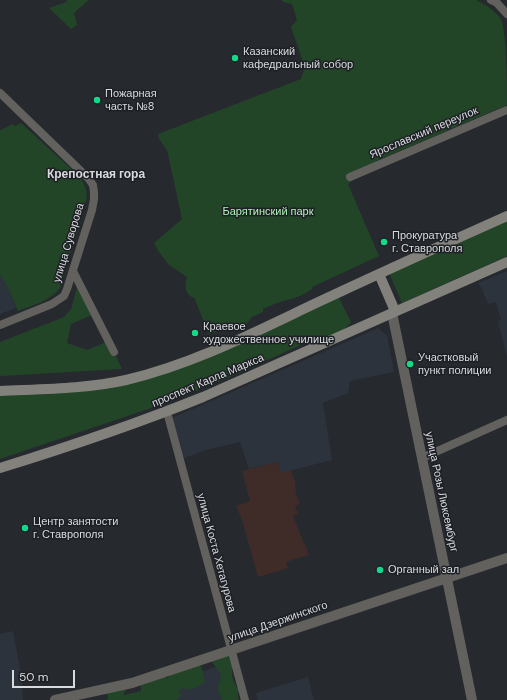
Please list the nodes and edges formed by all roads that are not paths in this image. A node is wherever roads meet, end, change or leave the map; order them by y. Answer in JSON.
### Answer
{"nodes":[{"id":1,"x":491,"y":0,"type":"edge"},
{"id":2,"x":507,"y":14,"type":"edge"},
{"id":3,"x":0,"y":93,"type":"edge"},
{"id":4,"x":507,"y":110,"type":"edge"},
{"id":5,"x":350,"y":177,"type":"dead end"},
{"id":6,"x":507,"y":216,"type":"edge"},
{"id":7,"x":507,"y":262,"type":"edge"},
{"id":8,"x":73,"y":271,"type":"junction"},
{"id":9,"x":380,"y":274,"type":"junction"},
{"id":10,"x":393,"y":312,"type":"junction"},
{"id":11,"x":0,"y":325,"type":"edge"},
{"id":12,"x":114,"y":352,"type":"dead end"},
{"id":13,"x":0,"y":392,"type":"edge"},
{"id":14,"x":167,"y":412,"type":"junction"},
{"id":15,"x":507,"y":420,"type":"edge"},
{"id":16,"x":422,"y":458,"type":"junction"},
{"id":17,"x":0,"y":468,"type":"edge"},
{"id":18,"x":507,"y":558,"type":"edge"},
{"id":19,"x":447,"y":579,"type":"junction"},
{"id":20,"x":231,"y":650,"type":"junction"},
{"id":21,"x":55,"y":700,"type":"edge"},
{"id":22,"x":245,"y":700,"type":"edge"},
{"id":23,"x":472,"y":700,"type":"edge"}],
"edges":[{"from":1,"to":2,"type":"street"},
{"from":3,"to":8,"type":"street","name":"улица Суворова"},
{"from":4,"to":5,"type":"street","name":"Ярославский переулок"},
{"from":6,"to":9,"type":"main road"},
{"from":7,"to":10,"type":"main road","name":"проспект Карла Маркса"},
{"from":8,"to":11,"type":"street","name":"улица Суворова"},
{"from":8,"to":12,"type":"street"},
{"from":9,"to":10,"type":"main road"},
{"from":9,"to":13,"type":"main road"},
{"from":10,"to":14,"type":"main road","name":"проспект Карла Маркса"},
{"from":10,"to":16,"type":"street","name":"улица Розы Люксембург"},
{"from":14,"to":17,"type":"main road","name":"проспект Карла Маркса"},
{"from":14,"to":20,"type":"street","name":"улица Коста Хетагурова"},
{"from":15,"to":16,"type":"street"},
{"from":16,"to":19,"type":"street","name":"улица Розы Люксембург"},
{"from":18,"to":19,"type":"street","name":"улица Дзержинского"},
{"from":19,"to":20,"type":"street","name":"улица Дзержинского"},
{"from":19,"to":23,"type":"street","name":"улица Розы Люксембург"},
{"from":20,"to":21,"type":"street","name":"улица Дзержинского"},
{"from":20,"to":22,"type":"street","name":"улица Коста Хетагурова"}]}
